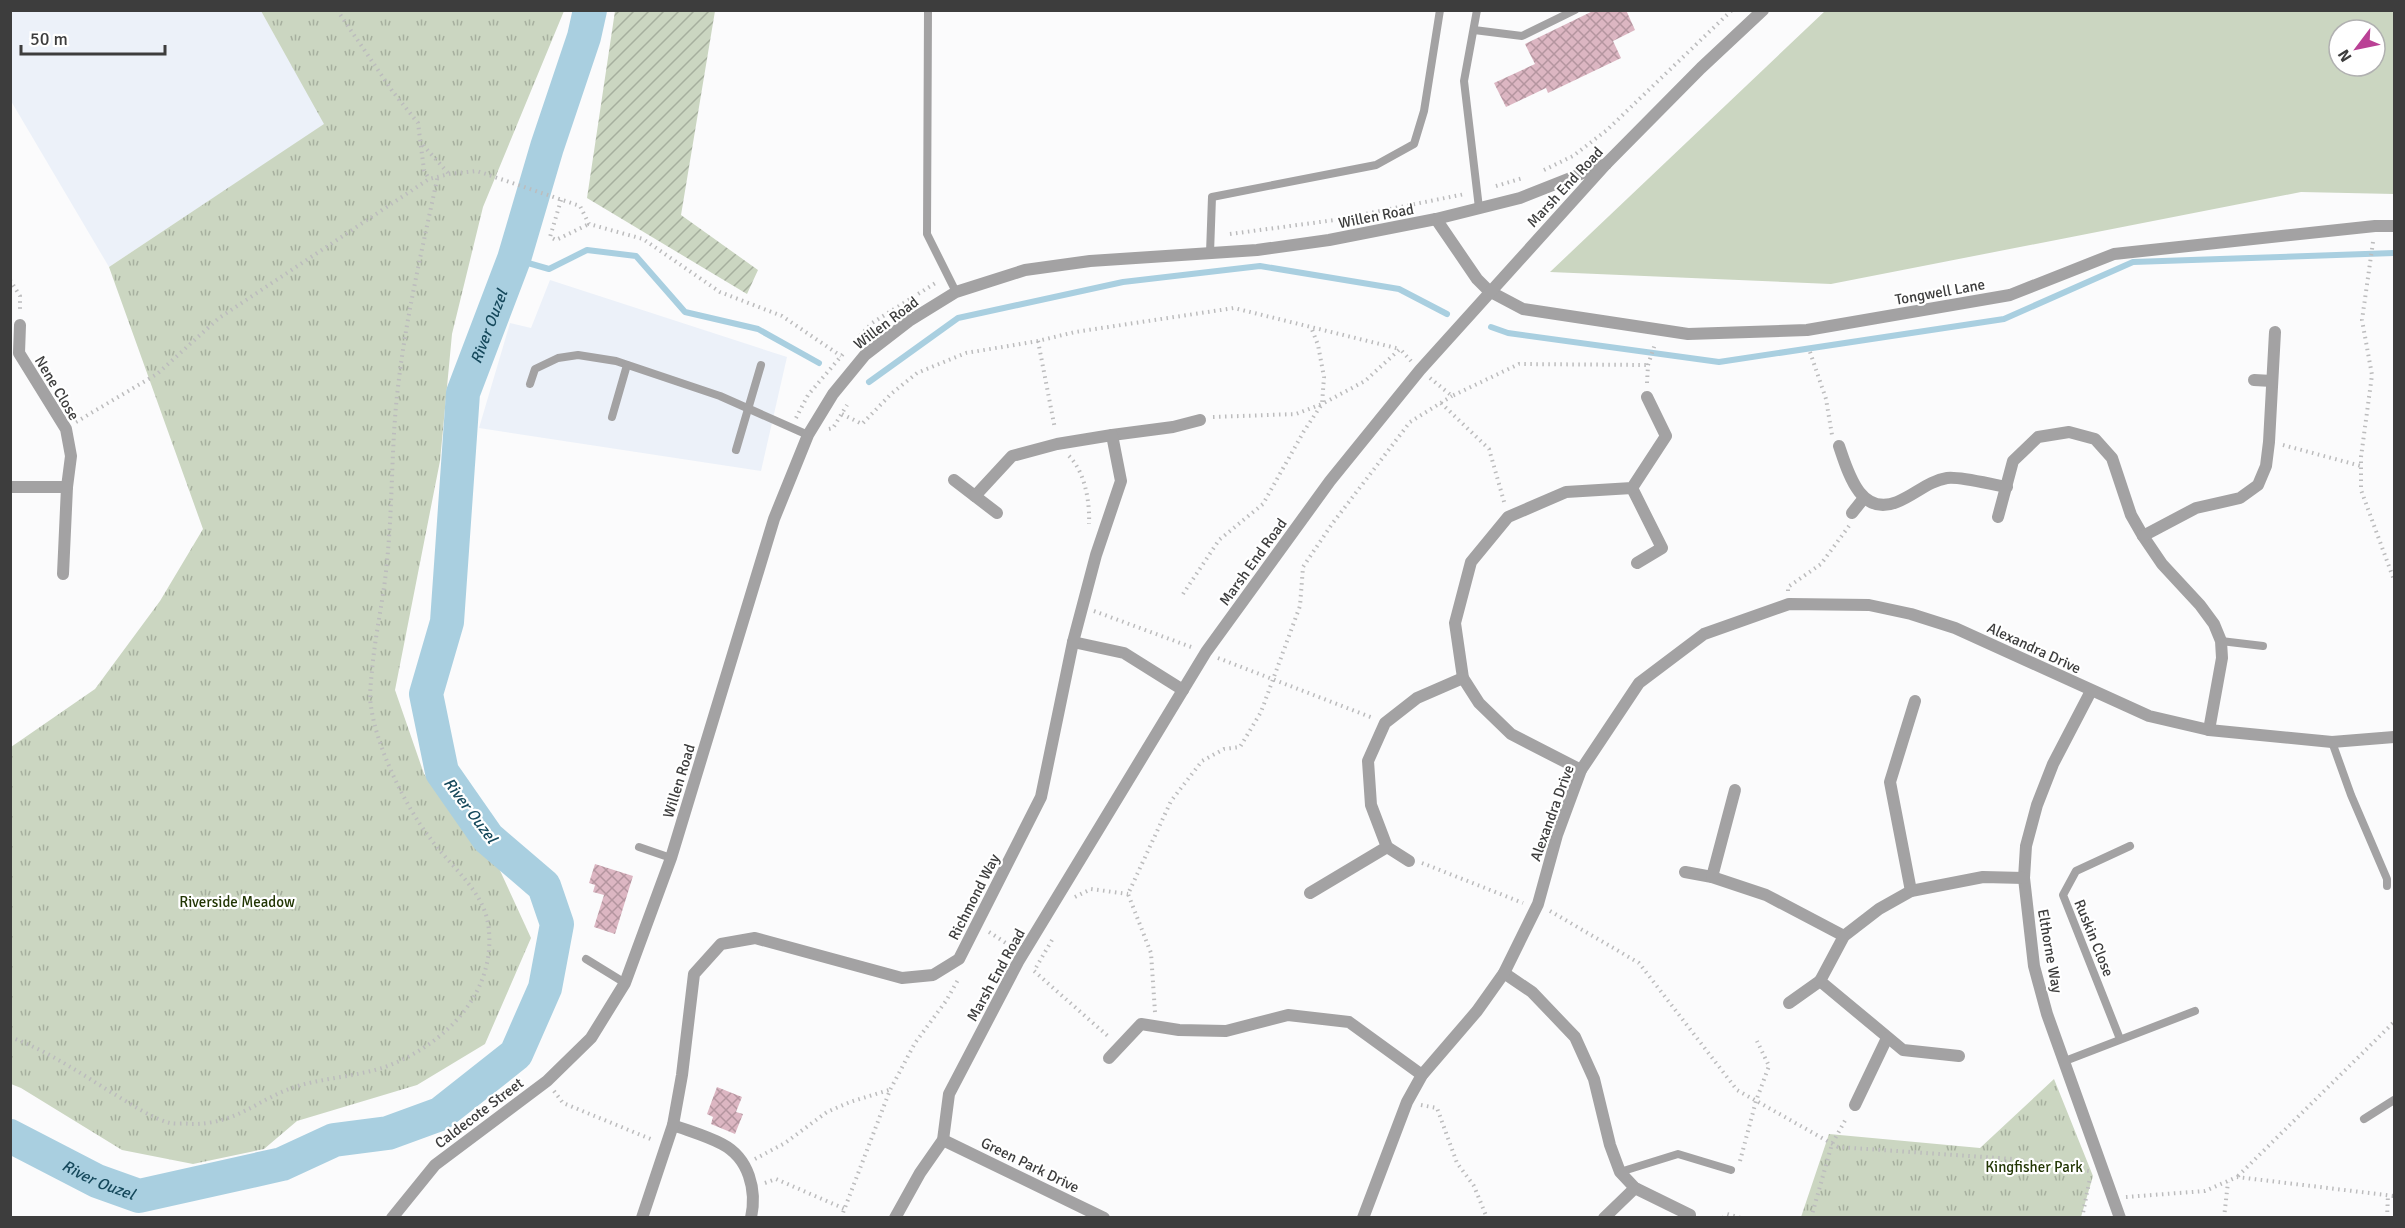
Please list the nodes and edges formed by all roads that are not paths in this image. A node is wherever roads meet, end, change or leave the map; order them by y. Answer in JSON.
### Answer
{"nodes":[{"id":1,"x":928,"y":10,"type":"edge"},
{"id":2,"x":1440,"y":10,"type":"edge"},
{"id":3,"x":1477,"y":10,"type":"edge"},
{"id":4,"x":1575,"y":10,"type":"edge"},
{"id":5,"x":1763,"y":10,"type":"edge"},
{"id":6,"x":1474,"y":30,"type":"junction"},
{"id":7,"x":1606,"y":164,"type":"junction"},
{"id":8,"x":1479,"y":208,"type":"junction"},
{"id":9,"x":1436,"y":219,"type":"junction"},
{"id":10,"x":2394,"y":226,"type":"edge"},
{"id":11,"x":1210,"y":253,"type":"junction"},
{"id":12,"x":1489,"y":291,"type":"junction"},
{"id":13,"x":956,"y":292,"type":"junction"},
{"id":14,"x":20,"y":325,"type":"road end"},
{"id":15,"x":2275,"y":332,"type":"dead end"},
{"id":16,"x":627,"y":365,"type":"junction"},
{"id":17,"x":761,"y":365,"type":"dead end"},
{"id":18,"x":2254,"y":380,"type":"dead end"},
{"id":19,"x":2272,"y":381,"type":"junction"},
{"id":20,"x":530,"y":384,"type":"dead end"},
{"id":21,"x":1647,"y":397,"type":"dead end"},
{"id":22,"x":749,"y":409,"type":"junction"},
{"id":23,"x":612,"y":417,"type":"dead end"},
{"id":24,"x":1200,"y":420,"type":"dead end"},
{"id":25,"x":808,"y":435,"type":"junction"},
{"id":26,"x":1112,"y":435,"type":"junction"},
{"id":27,"x":1839,"y":446,"type":"road end"},
{"id":28,"x":736,"y":450,"type":"dead end"},
{"id":29,"x":954,"y":480,"type":"dead end"},
{"id":30,"x":10,"y":487,"type":"edge"},
{"id":31,"x":67,"y":487,"type":"junction"},
{"id":32,"x":2007,"y":487,"type":"junction"},
{"id":33,"x":1632,"y":488,"type":"junction"},
{"id":34,"x":975,"y":496,"type":"junction"},
{"id":35,"x":1864,"y":498,"type":"junction"},
{"id":36,"x":997,"y":513,"type":"dead end"},
{"id":37,"x":1852,"y":513,"type":"road end"},
{"id":38,"x":1998,"y":517,"type":"dead end"},
{"id":39,"x":2143,"y":536,"type":"junction"},
{"id":40,"x":1637,"y":563,"type":"dead end"},
{"id":41,"x":63,"y":574,"type":"dead end"},
{"id":42,"x":2221,"y":641,"type":"junction"},
{"id":43,"x":1073,"y":642,"type":"junction"},
{"id":44,"x":2263,"y":646,"type":"dead end"},
{"id":45,"x":1463,"y":678,"type":"junction"},
{"id":46,"x":1183,"y":690,"type":"junction"},
{"id":47,"x":2091,"y":691,"type":"junction"},
{"id":48,"x":1915,"y":701,"type":"dead end"},
{"id":49,"x":2209,"y":730,"type":"junction"},
{"id":50,"x":2394,"y":737,"type":"edge"},
{"id":51,"x":2332,"y":742,"type":"junction"},
{"id":52,"x":1581,"y":770,"type":"junction"},
{"id":53,"x":1735,"y":790,"type":"dead end"},
{"id":54,"x":2130,"y":846,"type":"dead end"},
{"id":55,"x":639,"y":847,"type":"dead end"},
{"id":56,"x":1387,"y":847,"type":"junction"},
{"id":57,"x":671,"y":858,"type":"junction"},
{"id":58,"x":1409,"y":861,"type":"dead end"},
{"id":59,"x":1685,"y":872,"type":"dead end"},
{"id":60,"x":1712,"y":877,"type":"junction"},
{"id":61,"x":2024,"y":878,"type":"junction"},
{"id":62,"x":2387,"y":886,"type":"dead end"},
{"id":63,"x":1911,"y":891,"type":"junction"},
{"id":64,"x":1310,"y":893,"type":"dead end"},
{"id":65,"x":1844,"y":936,"type":"junction"},
{"id":66,"x":586,"y":959,"type":"dead end"},
{"id":67,"x":1504,"y":973,"type":"junction"},
{"id":68,"x":1820,"y":981,"type":"junction"},
{"id":69,"x":625,"y":983,"type":"junction"},
{"id":70,"x":1789,"y":1003,"type":"dead end"},
{"id":71,"x":2195,"y":1011,"type":"dead end"},
{"id":72,"x":591,"y":1038,"type":"joint"},
{"id":73,"x":1887,"y":1038,"type":"junction"},
{"id":74,"x":2120,"y":1039,"type":"junction"},
{"id":75,"x":1959,"y":1056,"type":"dead end"},
{"id":76,"x":1108,"y":1058,"type":"dead end"},
{"id":77,"x":2065,"y":1061,"type":"junction"},
{"id":78,"x":1422,"y":1075,"type":"junction"},
{"id":79,"x":2394,"y":1100,"type":"edge"},
{"id":80,"x":1855,"y":1105,"type":"road end"},
{"id":81,"x":2364,"y":1119,"type":"dead end"},
{"id":82,"x":673,"y":1125,"type":"junction"},
{"id":83,"x":943,"y":1140,"type":"junction"},
{"id":84,"x":1731,"y":1170,"type":"road end"},
{"id":85,"x":1620,"y":1172,"type":"junction"},
{"id":86,"x":1635,"y":1188,"type":"junction"},
{"id":87,"x":1693,"y":1217,"type":"edge"},
{"id":88,"x":392,"y":1218,"type":"edge"},
{"id":89,"x":642,"y":1218,"type":"edge"},
{"id":90,"x":751,"y":1218,"type":"edge"},
{"id":91,"x":895,"y":1218,"type":"edge"},
{"id":92,"x":1104,"y":1218,"type":"edge"},
{"id":93,"x":1363,"y":1218,"type":"edge"},
{"id":94,"x":1604,"y":1218,"type":"edge"},
{"id":95,"x":2120,"y":1218,"type":"edge"}],
"edges":[{"from":1,"to":13,"type":"lane"},
{"from":2,"to":11,"type":"lane"},
{"from":3,"to":6,"type":"lane"},
{"from":4,"to":6,"type":"lane"},
{"from":5,"to":7,"type":"street","name":"Marsh End Road"},
{"from":6,"to":8,"type":"lane"},
{"from":7,"to":8,"type":"street","name":"Willen Road"},
{"from":7,"to":12,"type":"street","name":"Marsh End Road"},
{"from":8,"to":9,"type":"street","name":"Willen Road"},
{"from":9,"to":11,"type":"street","name":"Willen Road"},
{"from":9,"to":12,"type":"street"},
{"from":10,"to":12,"type":"street","name":"Tongwell Lane"},
{"from":11,"to":13,"type":"street","name":"Willen Road"},
{"from":12,"to":46,"type":"street","name":"Marsh End Road"},
{"from":13,"to":25,"type":"street","name":"Willen Road"},
{"from":14,"to":31,"type":"street","name":"Nene Close"},
{"from":15,"to":19,"type":"street"},
{"from":16,"to":20,"type":"lane"},
{"from":16,"to":22,"type":"lane"},
{"from":16,"to":23,"type":"lane"},
{"from":17,"to":22,"type":"lane"},
{"from":18,"to":19,"type":"street"},
{"from":19,"to":39,"type":"street"},
{"from":21,"to":33,"type":"street"},
{"from":22,"to":25,"type":"lane"},
{"from":22,"to":28,"type":"lane"},
{"from":24,"to":26,"type":"street"},
{"from":25,"to":57,"type":"street","name":"Willen Road"},
{"from":26,"to":34,"type":"street"},
{"from":26,"to":43,"type":"street","name":"Richmond Way"},
{"from":27,"to":35,"type":"street"},
{"from":29,"to":34,"type":"street"},
{"from":30,"to":31,"type":"street"},
{"from":31,"to":41,"type":"street","name":"Nene Close"},
{"from":32,"to":35,"type":"street"},
{"from":32,"to":38,"type":"street"},
{"from":32,"to":39,"type":"street"},
{"from":33,"to":40,"type":"street"},
{"from":33,"to":45,"type":"street"},
{"from":34,"to":36,"type":"street"},
{"from":35,"to":37,"type":"street"},
{"from":39,"to":42,"type":"street"},
{"from":42,"to":44,"type":"lane"},
{"from":42,"to":49,"type":"street"},
{"from":43,"to":46,"type":"street"},
{"from":43,"to":82,"type":"street","name":"Richmond Way"},
{"from":45,"to":52,"type":"street"},
{"from":45,"to":56,"type":"street"},
{"from":46,"to":83,"type":"street","name":"Marsh End Road"},
{"from":47,"to":49,"type":"street","name":"Alexandra Drive"},
{"from":47,"to":52,"type":"street","name":"Alexandra Drive"},
{"from":47,"to":61,"type":"street","name":"Elthorne Way"},
{"from":48,"to":63,"type":"street"},
{"from":49,"to":51,"type":"street","name":"Alexandra Drive"},
{"from":50,"to":51,"type":"street","name":"Alexandra Drive"},
{"from":51,"to":62,"type":"lane"},
{"from":52,"to":67,"type":"street","name":"Alexandra Drive"},
{"from":53,"to":60,"type":"street"},
{"from":54,"to":74,"type":"lane","name":"Ruskin Close"},
{"from":55,"to":57,"type":"lane"},
{"from":56,"to":58,"type":"street"},
{"from":56,"to":64,"type":"street"},
{"from":57,"to":69,"type":"street","name":"Willen Road"},
{"from":59,"to":60,"type":"street"},
{"from":60,"to":65,"type":"street"},
{"from":61,"to":63,"type":"street"},
{"from":61,"to":77,"type":"street","name":"Elthorne Way"},
{"from":63,"to":65,"type":"street"},
{"from":65,"to":68,"type":"street"},
{"from":66,"to":69,"type":"lane"},
{"from":67,"to":78,"type":"street","name":"Alexandra Drive"},
{"from":67,"to":85,"type":"street"},
{"from":68,"to":70,"type":"street"},
{"from":68,"to":73,"type":"street"},
{"from":69,"to":72,"type":"street","name":"Willen Road"},
{"from":71,"to":74,"type":"lane"},
{"from":72,"to":88,"type":"street","name":"Caldecote Street"},
{"from":73,"to":75,"type":"street"},
{"from":73,"to":80,"type":"street"},
{"from":74,"to":77,"type":"lane"},
{"from":76,"to":78,"type":"street"},
{"from":77,"to":95,"type":"street","name":"Elthorne Way"},
{"from":78,"to":93,"type":"street","name":"Alexandra Drive"},
{"from":79,"to":81,"type":"lane"},
{"from":82,"to":89,"type":"street","name":"Richmond Way"},
{"from":82,"to":90,"type":"street"},
{"from":83,"to":91,"type":"street","name":"Marsh End Road"},
{"from":83,"to":92,"type":"street","name":"Green Park Drive"},
{"from":84,"to":85,"type":"lane"},
{"from":85,"to":86,"type":"street"},
{"from":86,"to":87,"type":"street"},
{"from":86,"to":94,"type":"street"}]}
